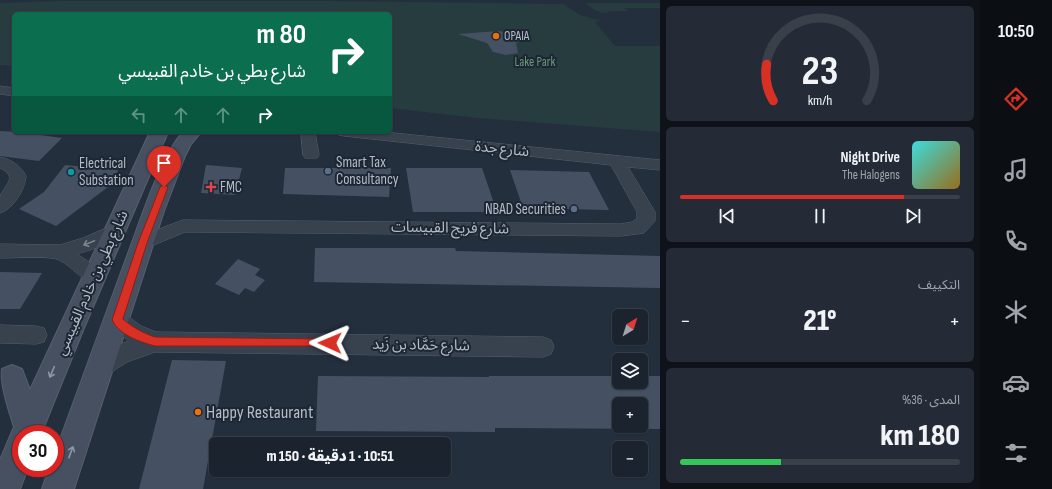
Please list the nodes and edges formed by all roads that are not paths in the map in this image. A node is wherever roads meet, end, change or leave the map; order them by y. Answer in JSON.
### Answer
{"nodes":[{"id":1,"x":0,"y":90,"type":"edge"},
{"id":2,"x":12,"y":92,"type":"edge"},
{"id":3,"x":158,"y":134,"type":"edge"},
{"id":4,"x":190,"y":134,"type":"edge"},
{"id":5,"x":308,"y":134,"type":"edge"},
{"id":6,"x":363,"y":134,"type":"edge"},
{"id":7,"x":311,"y":155,"type":"dead end"},
{"id":8,"x":617,"y":161,"type":"junction"},
{"id":9,"x":0,"y":162,"type":"edge"},
{"id":10,"x":660,"y":165,"type":"edge"},
{"id":11,"x":0,"y":207,"type":"edge"},
{"id":12,"x":154,"y":211,"type":"junction"},
{"id":13,"x":183,"y":226,"type":"junction"},
{"id":14,"x":116,"y":230,"type":"junction"},
{"id":15,"x":142,"y":243,"type":"junction"},
{"id":16,"x":0,"y":251,"type":"edge"},
{"id":17,"x":60,"y":252,"type":"junction"},
{"id":18,"x":94,"y":275,"type":"junction"},
{"id":19,"x":117,"y":320,"type":"junction"},
{"id":20,"x":0,"y":334,"type":"edge"},
{"id":21,"x":36,"y":335,"type":"dead end"},
{"id":22,"x":155,"y":342,"type":"junction"},
{"id":23,"x":543,"y":347,"type":"dead end"},
{"id":24,"x":102,"y":366,"type":"junction"},
{"id":25,"x":12,"y":378,"type":"dead end"},
{"id":26,"x":23,"y":425,"type":"edge"},
{"id":27,"x":30,"y":425,"type":"edge"},
{"id":28,"x":12,"y":466,"type":"edge"},
{"id":29,"x":4,"y":485,"type":"edge"},
{"id":30,"x":58,"y":489,"type":"edge"}],
"edges":[{"from":1,"to":2,"type":"street"},
{"from":3,"to":14,"type":"street","name":"شارع بطي بن خادم القبيسي"},
{"from":4,"to":12,"type":"street","name":"شارع بطي بن خادم القبيسي"},
{"from":5,"to":7,"type":"street"},
{"from":6,"to":8,"type":"street","name":"شارع جدة"},
{"from":8,"to":10,"type":"street","name":"شارع جدة"},
{"from":8,"to":13,"type":"street","name":"شارع فريج القبيسات"},
{"from":9,"to":11,"type":"street"},
{"from":12,"to":13,"type":"street","name":"شارع فريج القبيسات"},
{"from":12,"to":15,"type":"street","name":"شارع بطي بن خادم القبيسي"},
{"from":13,"to":15,"type":"street","name":"شارع فريج القبيسات"},
{"from":14,"to":17,"type":"street","one_way":true},
{"from":14,"to":18,"type":"street","name":"شارع بطي بن خادم القبيسي"},
{"from":15,"to":19,"type":"street","name":"شارع بطي بن خادم القبيسي"},
{"from":16,"to":17,"type":"street"},
{"from":17,"to":18,"type":"street"},
{"from":18,"to":27,"type":"street","name":"شارع بطي بن خادم القبيسي","one_way":true},
{"from":19,"to":22,"type":"street","name":"شارع حَمَّاد بن زَيد"},
{"from":19,"to":24,"type":"street","name":"شارع بطي بن خادم القبيسي"},
{"from":20,"to":21,"type":"street"},
{"from":22,"to":23,"type":"street","name":"شارع حَمَّاد بن زَيد"},
{"from":22,"to":24,"type":"street","name":"شارع حَمَّاد بن زَيد"},
{"from":30,"to":24,"type":"street","name":"شارع بطي بن خادم القبيسي","one_way":true},
{"from":25,"to":26,"type":"street"},
{"from":28,"to":29,"type":"street","name":"شارع بطي بن خادم القبيسي"}]}
